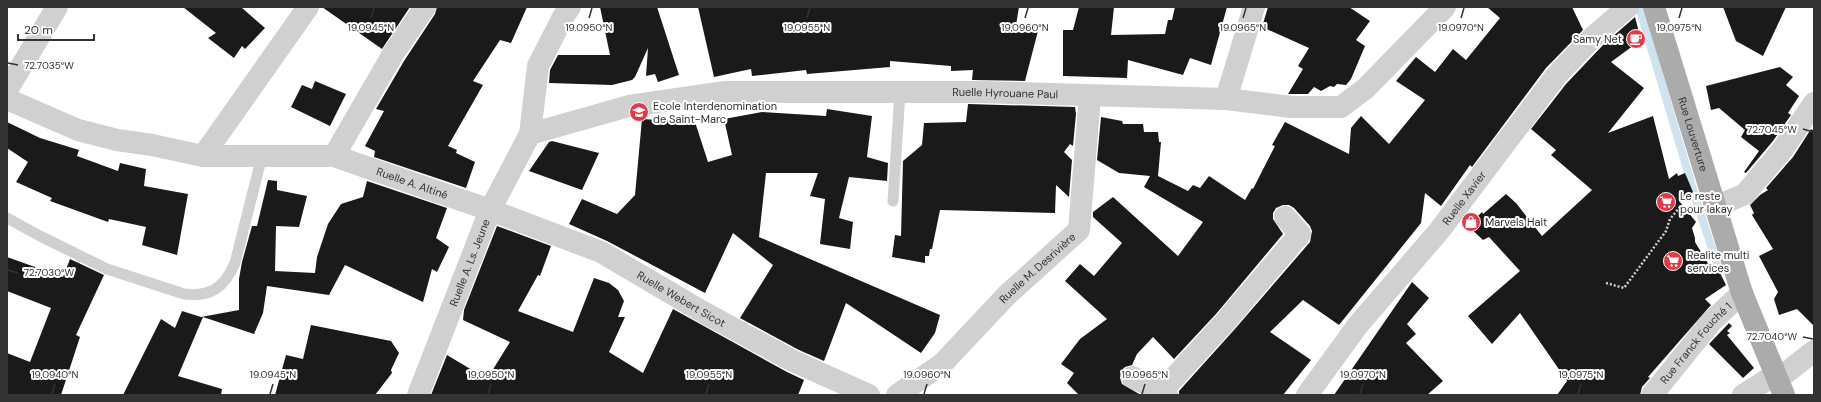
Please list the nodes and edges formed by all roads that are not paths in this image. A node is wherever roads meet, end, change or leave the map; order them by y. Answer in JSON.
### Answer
{"nodes":[{"id":1,"x":57,"y":7,"type":"edge"},
{"id":2,"x":308,"y":7,"type":"edge"},
{"id":3,"x":425,"y":7,"type":"edge"},
{"id":4,"x":570,"y":7,"type":"edge"},
{"id":5,"x":1254,"y":7,"type":"edge"},
{"id":6,"x":1445,"y":7,"type":"edge"},
{"id":7,"x":1628,"y":7,"type":"edge"},
{"id":8,"x":1654,"y":7,"type":"edge"},
{"id":9,"x":7,"y":90,"type":"edge"},
{"id":10,"x":900,"y":92,"type":"junction"},
{"id":11,"x":1090,"y":96,"type":"junction"},
{"id":12,"x":7,"y":98,"type":"edge"},
{"id":13,"x":1226,"y":99,"type":"junction"},
{"id":14,"x":1814,"y":103,"type":"edge"},
{"id":15,"x":530,"y":134,"type":"junction"},
{"id":16,"x":203,"y":156,"type":"junction"},
{"id":17,"x":262,"y":156,"type":"junction"},
{"id":18,"x":334,"y":156,"type":"junction"},
{"id":19,"x":893,"y":201,"type":"dead end"},
{"id":20,"x":490,"y":210,"type":"junction"},
{"id":21,"x":1706,"y":210,"type":"junction"},
{"id":22,"x":1285,"y":216,"type":"dead end"},
{"id":23,"x":7,"y":218,"type":"edge"},
{"id":24,"x":1742,"y":293,"type":"junction"},
{"id":25,"x":1814,"y":351,"type":"edge"},
{"id":26,"x":1132,"y":377,"type":"dead end"},
{"id":27,"x":1779,"y":383,"type":"edge"},
{"id":28,"x":1164,"y":393,"type":"edge"},
{"id":29,"x":1746,"y":394,"type":"edge"},
{"id":30,"x":418,"y":395,"type":"edge"},
{"id":31,"x":869,"y":395,"type":"edge"},
{"id":32,"x":897,"y":395,"type":"edge"},
{"id":33,"x":1307,"y":395,"type":"edge"},
{"id":34,"x":1652,"y":395,"type":"edge"}],
"edges":[{"from":1,"to":9,"type":"street"},
{"from":2,"to":16,"type":"street"},
{"from":3,"to":18,"type":"street"},
{"from":4,"to":15,"type":"street"},
{"from":5,"to":13,"type":"street"},
{"from":6,"to":13,"type":"street","name":"Ruelle Hyrouane Paul"},
{"from":7,"to":33,"type":"street","name":"Ruelle Xavier"},
{"from":8,"to":21,"type":"main road","name":"Rue Louverture"},
{"from":10,"to":11,"type":"street","name":"Ruelle Hyrouane Paul"},
{"from":10,"to":15,"type":"street","name":"Ruelle Hyrouane Paul"},
{"from":10,"to":19,"type":"lane"},
{"from":11,"to":13,"type":"street","name":"Ruelle Hyrouane Paul"},
{"from":11,"to":32,"type":"street","name":"Ruelle M. Desrivière"},
{"from":12,"to":16,"type":"street","name":"Ruelle A. Altiné"},
{"from":14,"to":21,"type":"street"},
{"from":15,"to":20,"type":"street","name":"Ruelle A. Ls. Jeune"},
{"from":16,"to":17,"type":"street","name":"Ruelle A. Altiné"},
{"from":17,"to":18,"type":"street","name":"Ruelle A. Altiné"},
{"from":17,"to":23,"type":"lane"},
{"from":18,"to":20,"type":"street","name":"Ruelle A. Altiné"},
{"from":20,"to":30,"type":"street","name":"Ruelle A. Ls. Jeune"},
{"from":20,"to":31,"type":"street","name":"Ruelle Webert Sicot"},
{"from":21,"to":24,"type":"main road","name":"Rue Louverture"},
{"from":22,"to":28,"type":"street"},
{"from":24,"to":27,"type":"main road","name":"Rue Louverture"},
{"from":24,"to":34,"type":"street","name":"Rue Franck Fouché 1"},
{"from":25,"to":27,"type":"street"},
{"from":26,"to":28,"type":"street"},
{"from":27,"to":29,"type":"street"}]}
